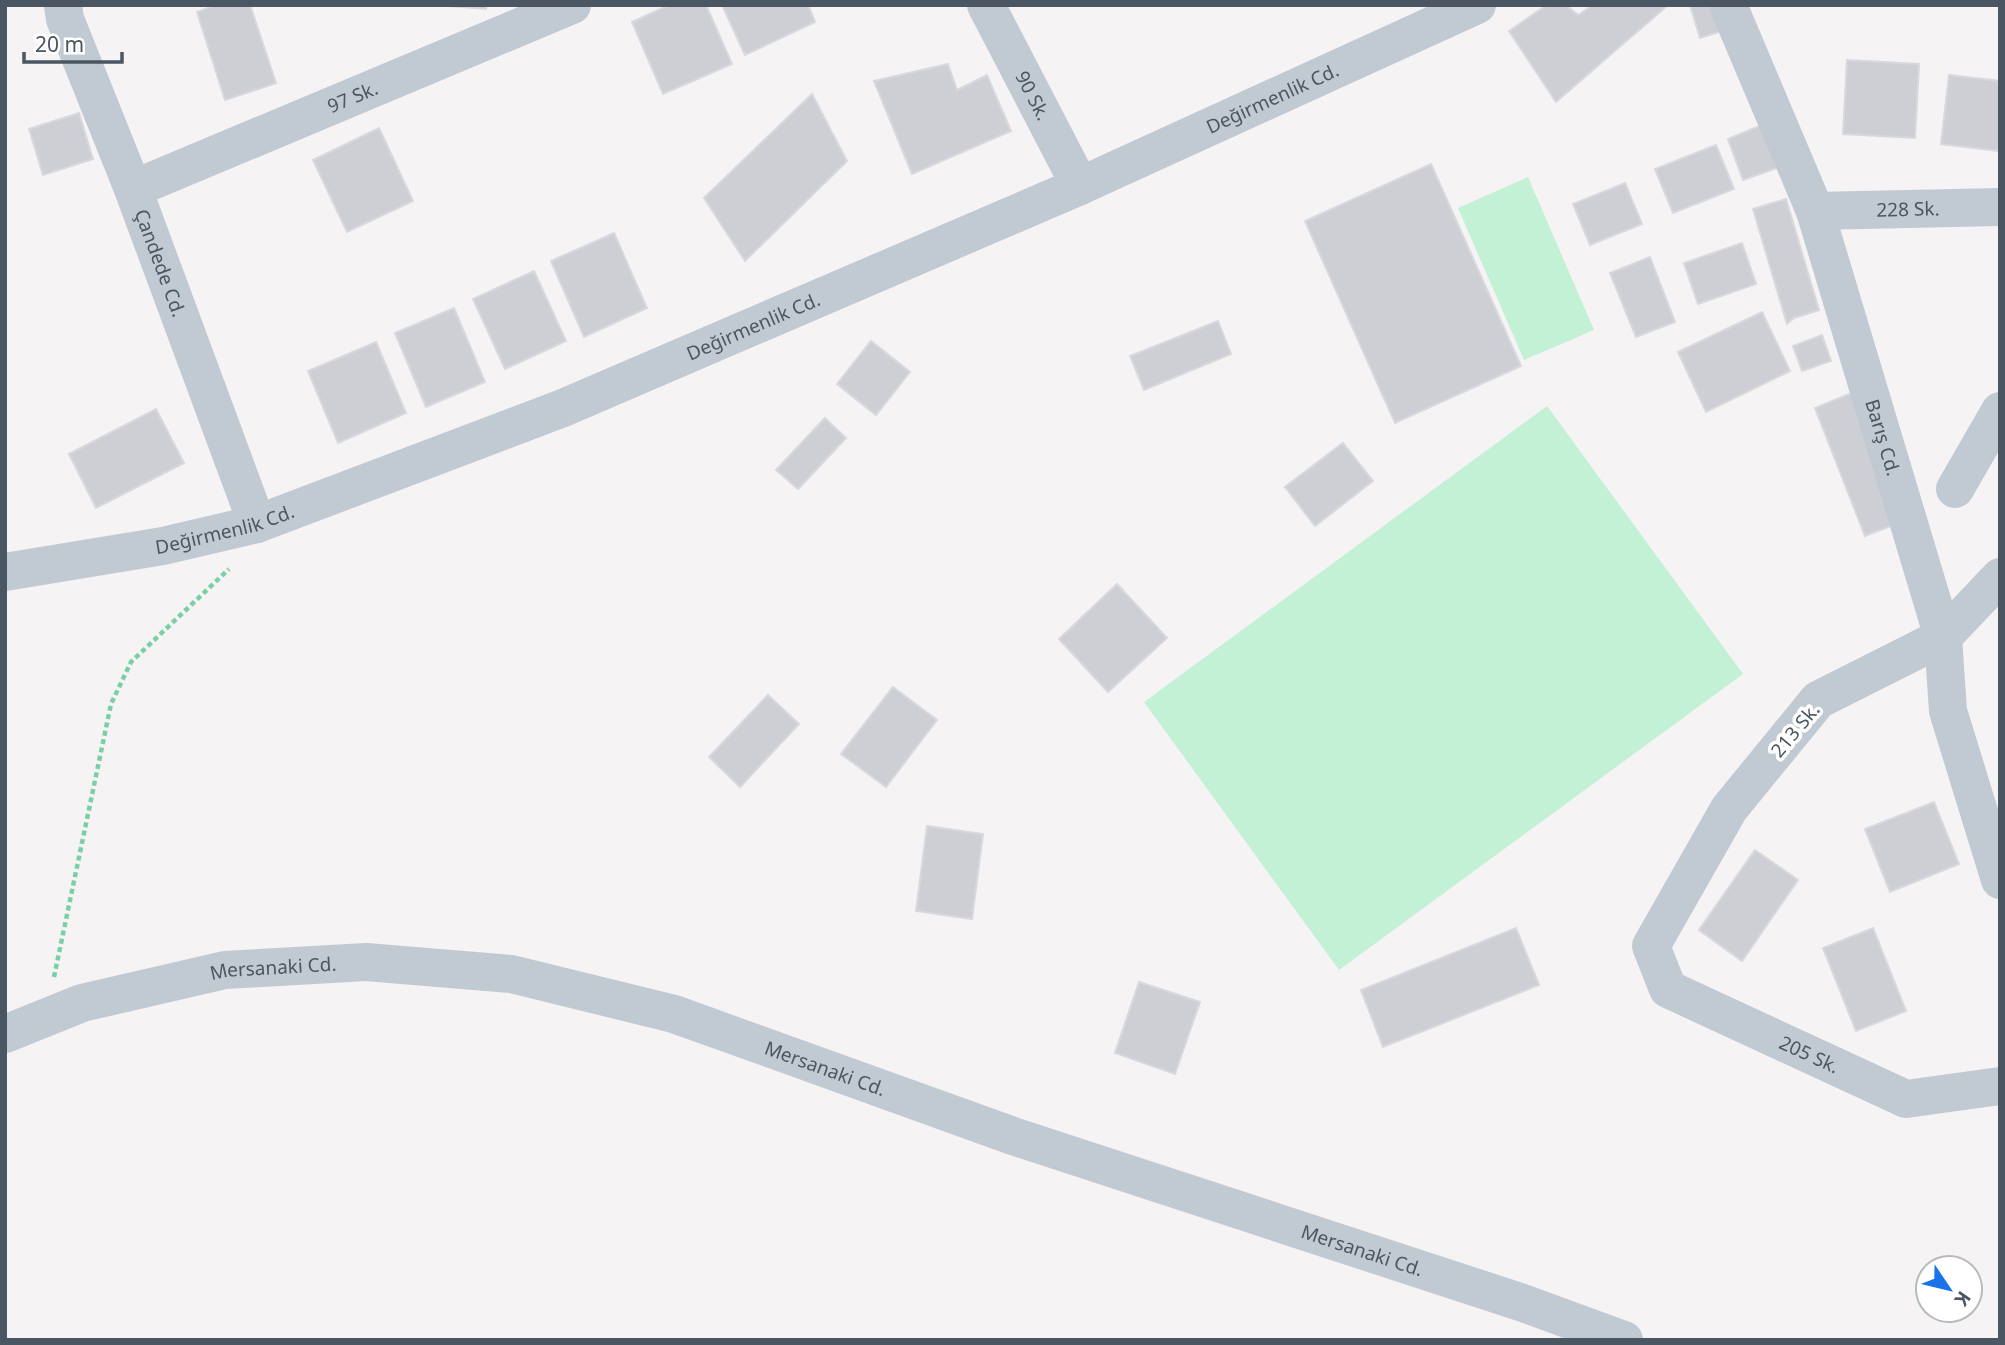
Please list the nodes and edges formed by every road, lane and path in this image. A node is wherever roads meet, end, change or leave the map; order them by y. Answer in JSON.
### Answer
{"nodes":[{"id":1,"x":572,"y":5,"type":"edge"},
{"id":2,"x":986,"y":5,"type":"edge"},
{"id":3,"x":1477,"y":5,"type":"edge"},
{"id":4,"x":1728,"y":5,"type":"edge"},
{"id":5,"x":71,"y":10,"type":"edge"},
{"id":6,"x":1080,"y":186,"type":"junction"},
{"id":7,"x":133,"y":189,"type":"junction"},
{"id":8,"x":2000,"y":207,"type":"edge"},
{"id":9,"x":1815,"y":211,"type":"junction"},
{"id":10,"x":2000,"y":411,"type":"edge"},
{"id":11,"x":1955,"y":489,"type":"dead end"},
{"id":12,"x":257,"y":524,"type":"junction"},
{"id":13,"x":5,"y":550,"type":"edge"},
{"id":14,"x":50,"y":564,"type":"junction"},
{"id":15,"x":5,"y":572,"type":"edge"},
{"id":16,"x":2000,"y":577,"type":"edge"},
{"id":17,"x":1942,"y":637,"type":"junction"},
{"id":18,"x":2000,"y":880,"type":"edge"},
{"id":19,"x":1651,"y":946,"type":"joint"},
{"id":20,"x":45,"y":1018,"type":"junction"},
{"id":21,"x":5,"y":1034,"type":"edge"},
{"id":22,"x":2000,"y":1086,"type":"edge"},
{"id":23,"x":1624,"y":1340,"type":"edge"}],
"edges":[{"from":1,"to":7,"type":"street","name":"97 Sk."},
{"from":2,"to":6,"type":"street","name":"90 Sk."},
{"from":3,"to":6,"type":"street","name":"Değirmenlik Cd."},
{"from":4,"to":9,"type":"street","name":"Barış Cd."},
{"from":5,"to":7,"type":"street","name":"Çandede Cd."},
{"from":6,"to":12,"type":"street","name":"Değirmenlik Cd."},
{"from":7,"to":12,"type":"street","name":"Çandede Cd."},
{"from":8,"to":9,"type":"street","name":"228 Sk."},
{"from":9,"to":17,"type":"street","name":"Barış Cd."},
{"from":10,"to":11,"type":"street"},
{"from":12,"to":14,"type":"street","name":"Değirmenlik Cd."},
{"from":12,"to":20,"type":"path"},
{"from":13,"to":14,"type":"street"},
{"from":14,"to":15,"type":"street","name":"Değirmenlik Cd."},
{"from":16,"to":17,"type":"street","name":"213 Sk."},
{"from":17,"to":18,"type":"street","name":"Barış Cd."},
{"from":17,"to":19,"type":"street","name":"213 Sk."},
{"from":19,"to":22,"type":"street","name":"205 Sk."},
{"from":20,"to":21,"type":"street","name":"Mersanaki Cd."},
{"from":20,"to":23,"type":"street","name":"Mersanaki Cd."}]}
